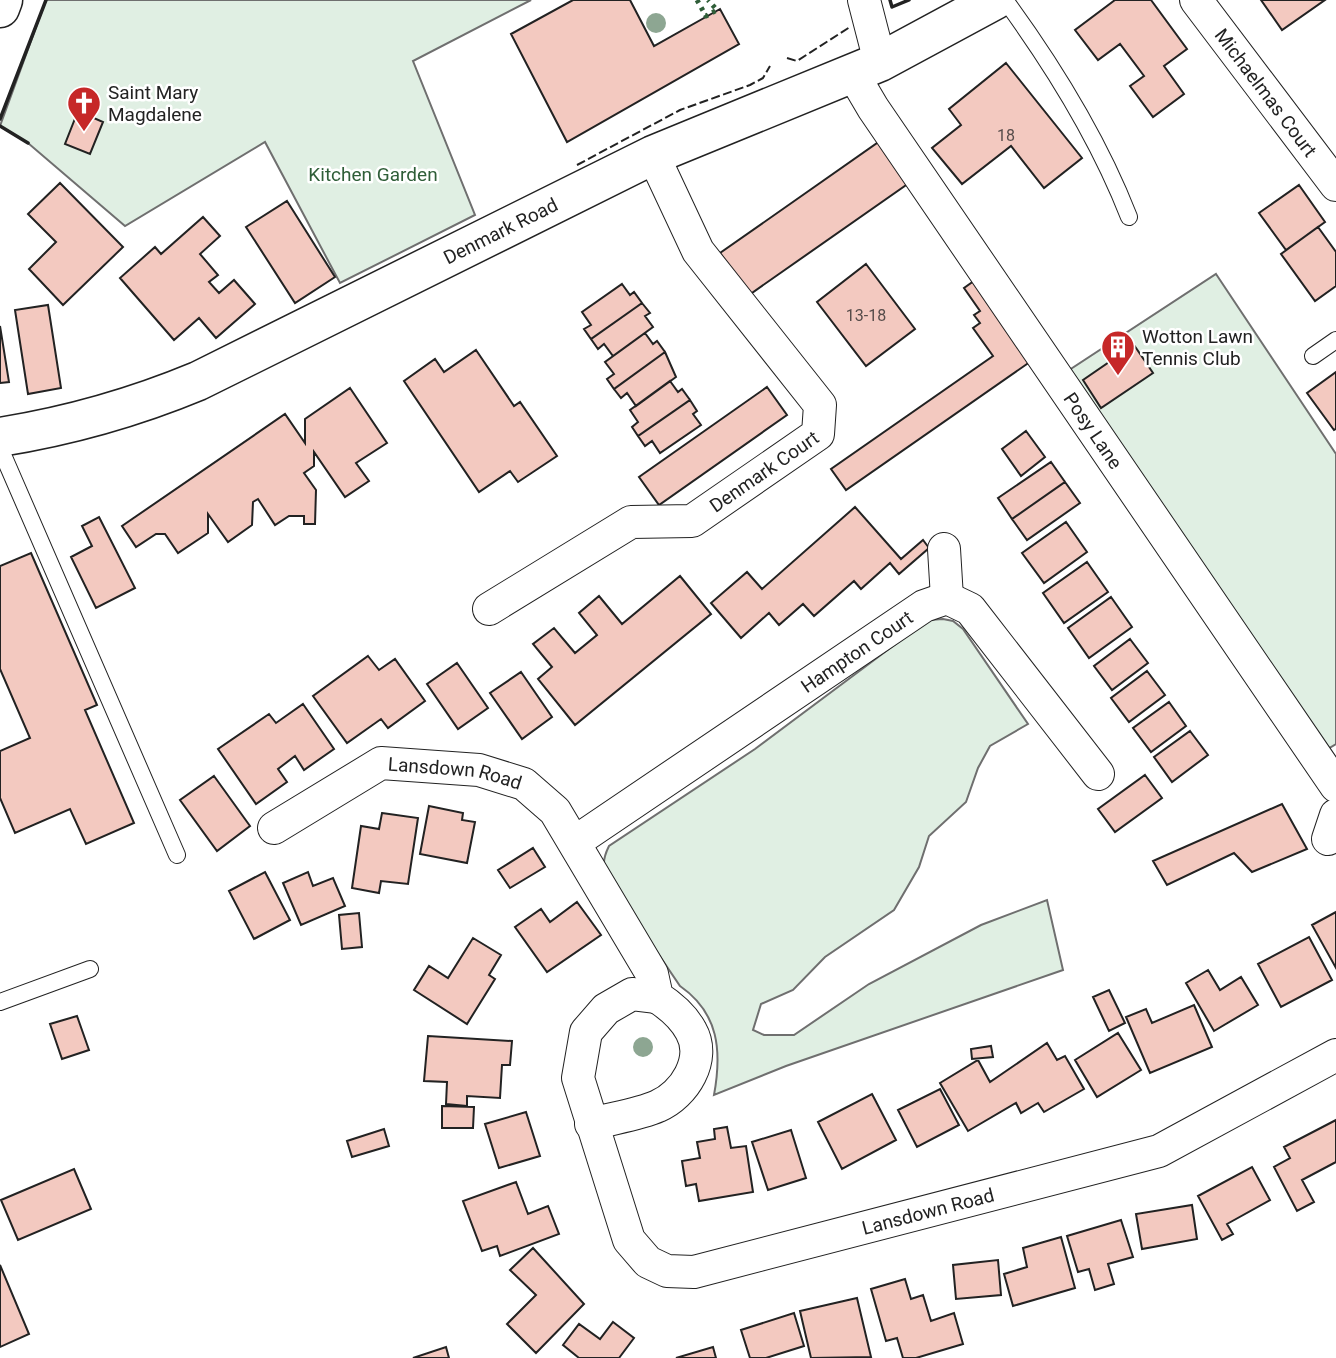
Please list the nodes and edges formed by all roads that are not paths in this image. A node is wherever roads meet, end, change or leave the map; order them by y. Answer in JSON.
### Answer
{"nodes":[{"id":1,"x":3,"y":0,"type":"edge"},
{"id":2,"x":864,"y":0,"type":"edge"},
{"id":3,"x":995,"y":0,"type":"edge"},
{"id":4,"x":1004,"y":0,"type":"edge"},
{"id":5,"x":1196,"y":0,"type":"edge"},
{"id":6,"x":0,"y":8,"type":"edge"},
{"id":7,"x":867,"y":68,"type":"junction"},
{"id":8,"x":653,"y":155,"type":"junction"},
{"id":9,"x":1336,"y":185,"type":"edge"},
{"id":10,"x":1129,"y":217,"type":"dead end"},
{"id":11,"x":1336,"y":340,"type":"edge"},
{"id":12,"x":1313,"y":356,"type":"dead end"},
{"id":13,"x":0,"y":437,"type":"edge"},
{"id":14,"x":0,"y":448,"type":"edge"},
{"id":15,"x":944,"y":549,"type":"dead end"},
{"id":16,"x":947,"y":598,"type":"junction"},
{"id":17,"x":489,"y":609,"type":"dead end"},
{"id":18,"x":1098,"y":774,"type":"dead end"},
{"id":19,"x":1336,"y":786,"type":"edge"},
{"id":20,"x":274,"y":828,"type":"dead end"},
{"id":21,"x":575,"y":842,"type":"junction"},
{"id":22,"x":177,"y":855,"type":"dead end"},
{"id":23,"x":90,"y":969,"type":"dead end"},
{"id":24,"x":657,"y":997,"type":"junction"},
{"id":25,"x":0,"y":1002,"type":"edge"},
{"id":26,"x":1336,"y":1055,"type":"edge"},
{"id":27,"x":591,"y":1124,"type":"junction"}],
"edges":[{"from":1,"to":6,"type":"street"},
{"from":2,"to":7,"type":"street","name":"Posy Lane"},
{"from":3,"to":7,"type":"street","name":"Denmark Road"},
{"from":4,"to":10,"type":"lane"},
{"from":5,"to":9,"type":"street","name":"Michaelmas Court"},
{"from":7,"to":8,"type":"street","name":"Denmark Road"},
{"from":7,"to":19,"type":"street","name":"Posy Lane"},
{"from":8,"to":13,"type":"street","name":"Denmark Road"},
{"from":8,"to":17,"type":"street","name":"Denmark Court"},
{"from":11,"to":12,"type":"lane"},
{"from":14,"to":22,"type":"lane"},
{"from":15,"to":16,"type":"street"},
{"from":16,"to":18,"type":"street"},
{"from":16,"to":21,"type":"street","name":"Hampton Court"},
{"from":20,"to":21,"type":"street","name":"Lansdown Road"},
{"from":21,"to":24,"type":"street","name":"Lansdown Road"},
{"from":23,"to":25,"type":"lane"},
{"from":24,"to":27,"type":"street","name":"Lansdown Road"},
{"from":24,"to":27,"type":"street"},
{"from":26,"to":27,"type":"street","name":"Lansdown Road"}]}
